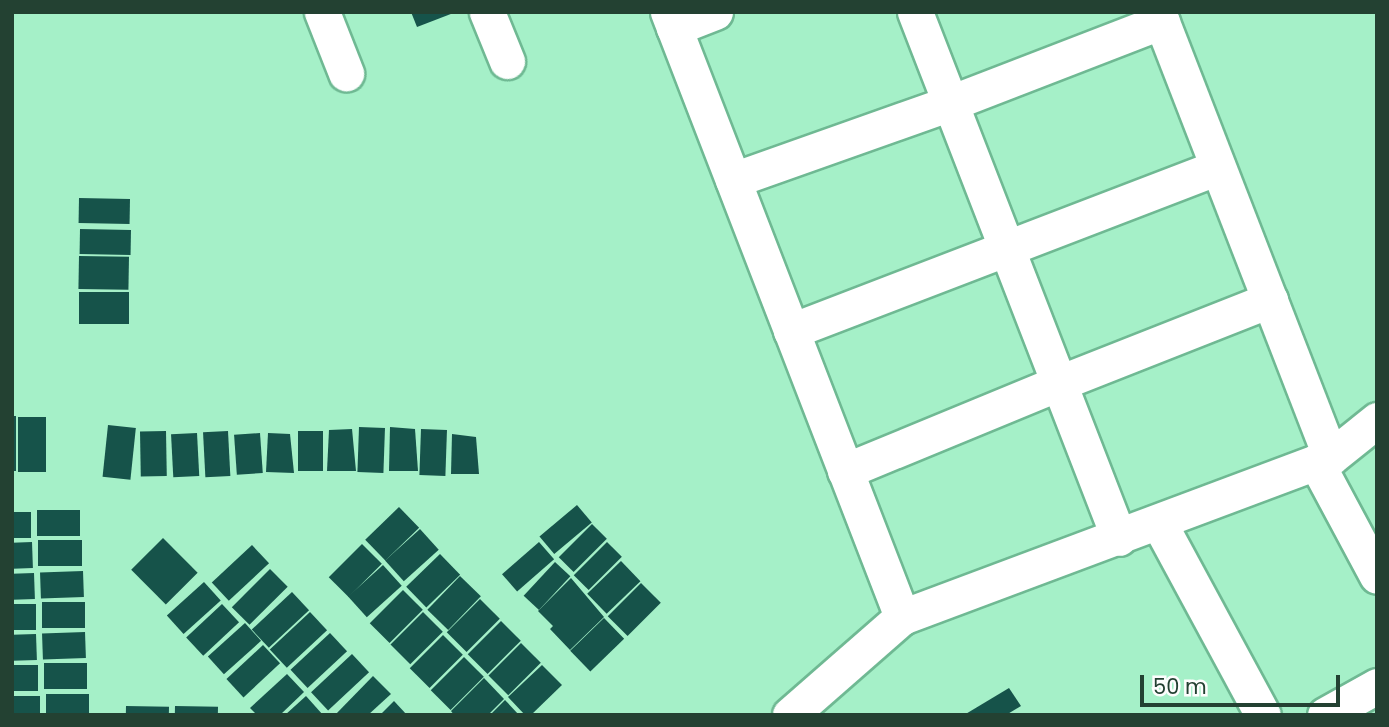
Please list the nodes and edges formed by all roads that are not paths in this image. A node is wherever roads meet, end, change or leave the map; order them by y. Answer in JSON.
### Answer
{"nodes":[{"id":1,"x":322,"y":12,"type":"edge"},
{"id":2,"x":487,"y":12,"type":"edge"},
{"id":3,"x":715,"y":12,"type":"edge"},
{"id":4,"x":915,"y":12,"type":"edge"},
{"id":5,"x":1160,"y":17,"type":"edge"},
{"id":6,"x":671,"y":20,"type":"edge"},
{"id":7,"x":507,"y":61,"type":"dead end"},
{"id":8,"x":346,"y":73,"type":"dead end"},
{"id":9,"x":950,"y":103,"type":"junction"},
{"id":10,"x":1218,"y":167,"type":"junction"},
{"id":11,"x":733,"y":180,"type":"junction"},
{"id":12,"x":1007,"y":250,"type":"junction"},
{"id":13,"x":1270,"y":300,"type":"junction"},
{"id":14,"x":791,"y":331,"type":"junction"},
{"id":15,"x":1059,"y":383,"type":"junction"},
{"id":16,"x":1377,"y":420,"type":"edge"},
{"id":17,"x":1324,"y":460,"type":"junction"},
{"id":18,"x":845,"y":471,"type":"junction"},
{"id":19,"x":1159,"y":523,"type":"junction"},
{"id":20,"x":1119,"y":538,"type":"junction"},
{"id":21,"x":1377,"y":576,"type":"edge"},
{"id":22,"x":902,"y":617,"type":"junction"},
{"id":23,"x":1377,"y":685,"type":"edge"},
{"id":24,"x":790,"y":715,"type":"edge"},
{"id":25,"x":1263,"y":715,"type":"edge"},
{"id":26,"x":1325,"y":715,"type":"edge"}],
"edges":[{"from":1,"to":8,"type":"street"},
{"from":2,"to":7,"type":"street"},
{"from":3,"to":6,"type":"street"},
{"from":4,"to":9,"type":"street"},
{"from":5,"to":9,"type":"street"},
{"from":5,"to":10,"type":"street"},
{"from":6,"to":11,"type":"street"},
{"from":9,"to":11,"type":"street"},
{"from":9,"to":12,"type":"street"},
{"from":10,"to":12,"type":"street"},
{"from":10,"to":13,"type":"street"},
{"from":11,"to":14,"type":"street"},
{"from":12,"to":14,"type":"street"},
{"from":12,"to":15,"type":"street"},
{"from":13,"to":15,"type":"street"},
{"from":13,"to":17,"type":"street"},
{"from":14,"to":18,"type":"street"},
{"from":15,"to":18,"type":"street"},
{"from":15,"to":20,"type":"street"},
{"from":16,"to":17,"type":"street"},
{"from":17,"to":19,"type":"street"},
{"from":17,"to":21,"type":"street"},
{"from":18,"to":22,"type":"street"},
{"from":19,"to":20,"type":"street"},
{"from":19,"to":25,"type":"street"},
{"from":20,"to":22,"type":"street"},
{"from":22,"to":24,"type":"street"},
{"from":23,"to":26,"type":"street"}]}
